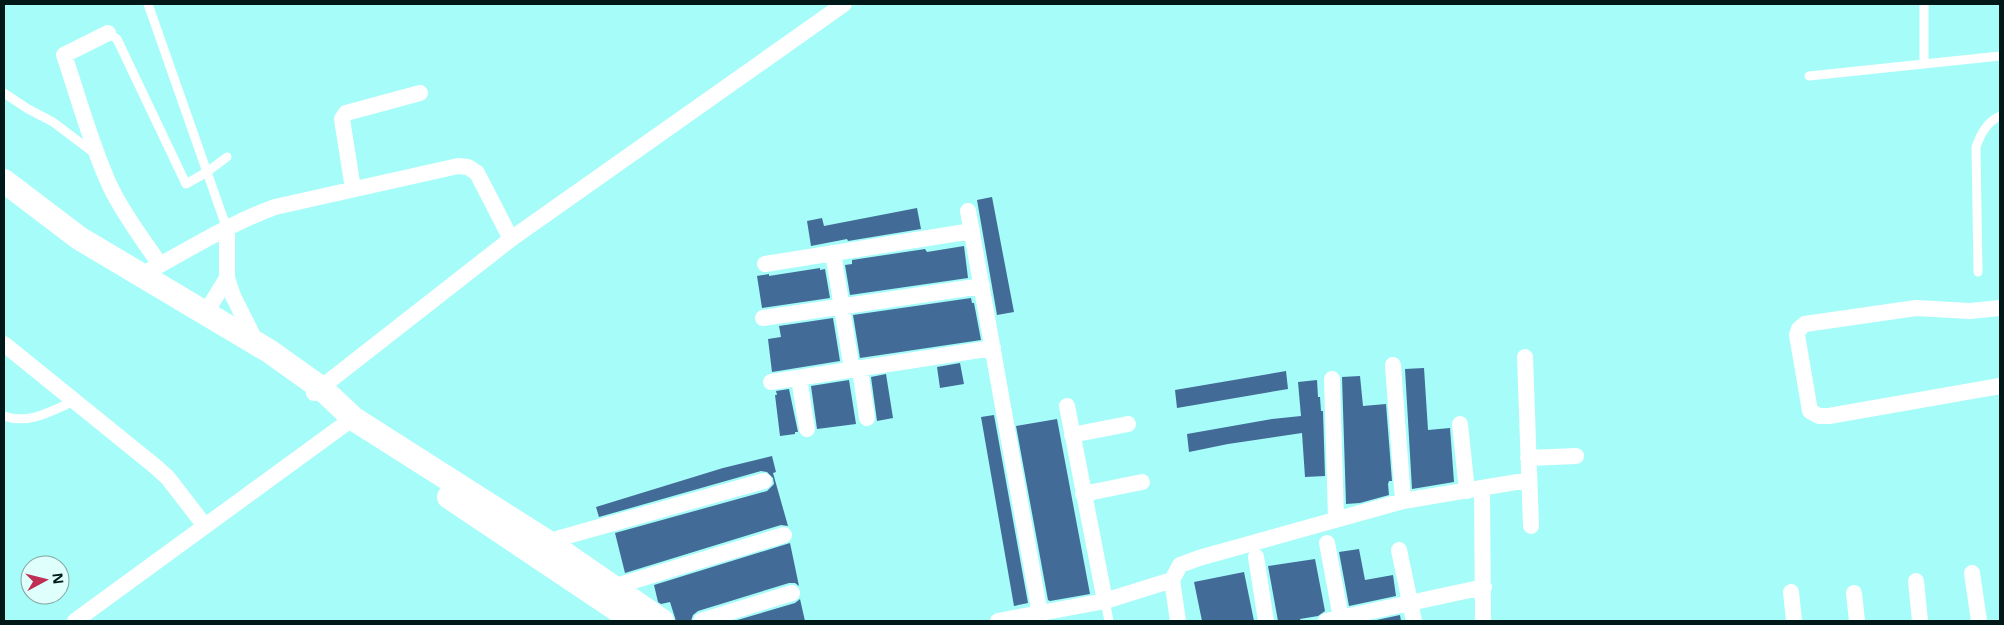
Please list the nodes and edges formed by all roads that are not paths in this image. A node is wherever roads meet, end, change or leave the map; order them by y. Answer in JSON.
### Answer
{"nodes":[{"id":1,"x":148,"y":4,"type":"edge"},
{"id":2,"x":844,"y":4,"type":"edge"},
{"id":3,"x":1924,"y":4,"type":"edge"},
{"id":4,"x":108,"y":33,"type":"joint"},
{"id":5,"x":2000,"y":56,"type":"edge"},
{"id":6,"x":1924,"y":64,"type":"junction"},
{"id":7,"x":1809,"y":76,"type":"dead end"},
{"id":8,"x":4,"y":93,"type":"edge"},
{"id":9,"x":420,"y":94,"type":"dead end"},
{"id":10,"x":2000,"y":116,"type":"edge"},
{"id":11,"x":98,"y":156,"type":"junction"},
{"id":12,"x":227,"y":156,"type":"dead end"},
{"id":13,"x":207,"y":172,"type":"junction"},
{"id":14,"x":4,"y":181,"type":"edge"},
{"id":15,"x":353,"y":189,"type":"junction"},
{"id":16,"x":4,"y":200,"type":"edge"},
{"id":17,"x":968,"y":211,"type":"dead end"},
{"id":18,"x":227,"y":229,"type":"junction"},
{"id":19,"x":972,"y":231,"type":"junction"},
{"id":20,"x":511,"y":239,"type":"junction"},
{"id":21,"x":833,"y":253,"type":"junction"},
{"id":22,"x":765,"y":264,"type":"dead end"},
{"id":23,"x":150,"y":270,"type":"junction"},
{"id":24,"x":1978,"y":272,"type":"dead end"},
{"id":25,"x":227,"y":278,"type":"junction"},
{"id":26,"x":982,"y":286,"type":"junction"},
{"id":27,"x":842,"y":307,"type":"junction"},
{"id":28,"x":2000,"y":308,"type":"edge"},
{"id":29,"x":205,"y":314,"type":"junction"},
{"id":30,"x":763,"y":318,"type":"dead end"},
{"id":31,"x":4,"y":344,"type":"edge"},
{"id":32,"x":258,"y":345,"type":"junction"},
{"id":33,"x":993,"y":348,"type":"junction"},
{"id":34,"x":1525,"y":357,"type":"dead end"},
{"id":35,"x":1393,"y":365,"type":"dead end"},
{"id":36,"x":856,"y":369,"type":"junction"},
{"id":37,"x":799,"y":378,"type":"junction"},
{"id":38,"x":1332,"y":379,"type":"dead end"},
{"id":39,"x":771,"y":382,"type":"dead end"},
{"id":40,"x":2000,"y":386,"type":"edge"},
{"id":41,"x":316,"y":392,"type":"junction"},
{"id":42,"x":74,"y":401,"type":"junction"},
{"id":43,"x":1067,"y":406,"type":"dead end"},
{"id":44,"x":4,"y":416,"type":"edge"},
{"id":45,"x":867,"y":418,"type":"dead end"},
{"id":46,"x":345,"y":424,"type":"junction"},
{"id":47,"x":1128,"y":424,"type":"dead end"},
{"id":48,"x":1460,"y":424,"type":"dead end"},
{"id":49,"x":807,"y":429,"type":"dead end"},
{"id":50,"x":1072,"y":435,"type":"junction"},
{"id":51,"x":1576,"y":456,"type":"dead end"},
{"id":52,"x":1528,"y":458,"type":"junction"},
{"id":53,"x":764,"y":480,"type":"dead end"},
{"id":54,"x":1528,"y":480,"type":"junction"},
{"id":55,"x":1142,"y":482,"type":"dead end"},
{"id":56,"x":1479,"y":489,"type":"junction"},
{"id":57,"x":1083,"y":494,"type":"junction"},
{"id":58,"x":1403,"y":501,"type":"junction"},
{"id":59,"x":1336,"y":519,"type":"junction"},
{"id":60,"x":202,"y":521,"type":"junction"},
{"id":61,"x":1531,"y":526,"type":"dead end"},
{"id":62,"x":784,"y":535,"type":"dead end"},
{"id":63,"x":1327,"y":543,"type":"dead end"},
{"id":64,"x":1399,"y":550,"type":"dead end"},
{"id":65,"x":544,"y":551,"type":"junction"},
{"id":66,"x":1256,"y":557,"type":"dead end"},
{"id":67,"x":1972,"y":573,"type":"dead end"},
{"id":68,"x":1172,"y":580,"type":"junction"},
{"id":69,"x":1916,"y":581,"type":"dead end"},
{"id":70,"x":613,"y":587,"type":"junction"},
{"id":71,"x":1484,"y":587,"type":"junction"},
{"id":72,"x":1791,"y":592,"type":"dead end"},
{"id":73,"x":792,"y":593,"type":"dead end"},
{"id":74,"x":1854,"y":593,"type":"dead end"},
{"id":75,"x":1105,"y":601,"type":"junction"},
{"id":76,"x":1410,"y":603,"type":"junction"},
{"id":77,"x":1040,"y":614,"type":"junction"},
{"id":78,"x":1333,"y":620,"type":"edge"},
{"id":79,"x":75,"y":621,"type":"edge"},
{"id":80,"x":634,"y":621,"type":"edge"},
{"id":81,"x":662,"y":621,"type":"edge"},
{"id":82,"x":701,"y":621,"type":"edge"},
{"id":83,"x":998,"y":621,"type":"edge"},
{"id":84,"x":1109,"y":621,"type":"edge"},
{"id":85,"x":1178,"y":621,"type":"edge"},
{"id":86,"x":1266,"y":621,"type":"edge"},
{"id":87,"x":1414,"y":621,"type":"edge"},
{"id":88,"x":1484,"y":621,"type":"edge"},
{"id":89,"x":1794,"y":621,"type":"edge"},
{"id":90,"x":1858,"y":621,"type":"edge"},
{"id":91,"x":1920,"y":621,"type":"edge"},
{"id":92,"x":1979,"y":621,"type":"edge"}],
"edges":[{"from":1,"to":13,"type":"lane"},
{"from":2,"to":20,"type":"street"},
{"from":3,"to":6,"type":"lane"},
{"from":4,"to":11,"type":"street"},
{"from":4,"to":13,"type":"lane"},
{"from":5,"to":6,"type":"lane"},
{"from":6,"to":7,"type":"lane"},
{"from":8,"to":11,"type":"lane"},
{"from":9,"to":15,"type":"street"},
{"from":10,"to":24,"type":"lane"},
{"from":11,"to":23,"type":"street"},
{"from":12,"to":13,"type":"lane"},
{"from":13,"to":18,"type":"lane"},
{"from":14,"to":23,"type":"street"},
{"from":15,"to":18,"type":"street"},
{"from":15,"to":20,"type":"street"},
{"from":16,"to":41,"type":"street"},
{"from":17,"to":19,"type":"street"},
{"from":18,"to":23,"type":"street"},
{"from":18,"to":25,"type":"street"},
{"from":19,"to":21,"type":"street"},
{"from":19,"to":26,"type":"street"},
{"from":20,"to":41,"type":"street"},
{"from":21,"to":22,"type":"street"},
{"from":21,"to":27,"type":"street"},
{"from":23,"to":29,"type":"street"},
{"from":25,"to":29,"type":"street"},
{"from":25,"to":32,"type":"street"},
{"from":26,"to":27,"type":"street"},
{"from":26,"to":33,"type":"street"},
{"from":27,"to":30,"type":"street"},
{"from":27,"to":36,"type":"street"},
{"from":28,"to":40,"type":"street"},
{"from":29,"to":32,"type":"street"},
{"from":31,"to":42,"type":"street"},
{"from":32,"to":41,"type":"street"},
{"from":33,"to":36,"type":"street"},
{"from":33,"to":77,"type":"street"},
{"from":34,"to":52,"type":"street"},
{"from":35,"to":58,"type":"street"},
{"from":36,"to":37,"type":"street"},
{"from":36,"to":45,"type":"street"},
{"from":37,"to":39,"type":"street"},
{"from":37,"to":49,"type":"street"},
{"from":38,"to":59,"type":"street"},
{"from":41,"to":46,"type":"street"},
{"from":41,"to":65,"type":"street"},
{"from":42,"to":44,"type":"lane"},
{"from":42,"to":60,"type":"street"},
{"from":43,"to":50,"type":"street"},
{"from":46,"to":60,"type":"street"},
{"from":46,"to":65,"type":"street"},
{"from":47,"to":50,"type":"street"},
{"from":48,"to":56,"type":"street"},
{"from":50,"to":57,"type":"street"},
{"from":51,"to":52,"type":"street"},
{"from":52,"to":54,"type":"street"},
{"from":53,"to":65,"type":"street"},
{"from":54,"to":56,"type":"street"},
{"from":54,"to":61,"type":"street"},
{"from":55,"to":57,"type":"street"},
{"from":56,"to":58,"type":"street"},
{"from":56,"to":71,"type":"street"},
{"from":57,"to":75,"type":"street"},
{"from":58,"to":59,"type":"street"},
{"from":59,"to":68,"type":"street"},
{"from":60,"to":79,"type":"street"},
{"from":62,"to":70,"type":"street"},
{"from":63,"to":78,"type":"street"},
{"from":64,"to":76,"type":"street"},
{"from":65,"to":70,"type":"street"},
{"from":65,"to":80,"type":"street"},
{"from":66,"to":86,"type":"street"},
{"from":67,"to":92,"type":"street"},
{"from":68,"to":75,"type":"street"},
{"from":68,"to":85,"type":"street"},
{"from":69,"to":91,"type":"street"},
{"from":70,"to":81,"type":"street"},
{"from":71,"to":76,"type":"street"},
{"from":71,"to":88,"type":"street"},
{"from":72,"to":89,"type":"street"},
{"from":73,"to":82,"type":"street"},
{"from":74,"to":90,"type":"street"},
{"from":75,"to":77,"type":"street"},
{"from":75,"to":84,"type":"lane"},
{"from":76,"to":78,"type":"street"},
{"from":76,"to":87,"type":"street"},
{"from":77,"to":83,"type":"street"}]}
